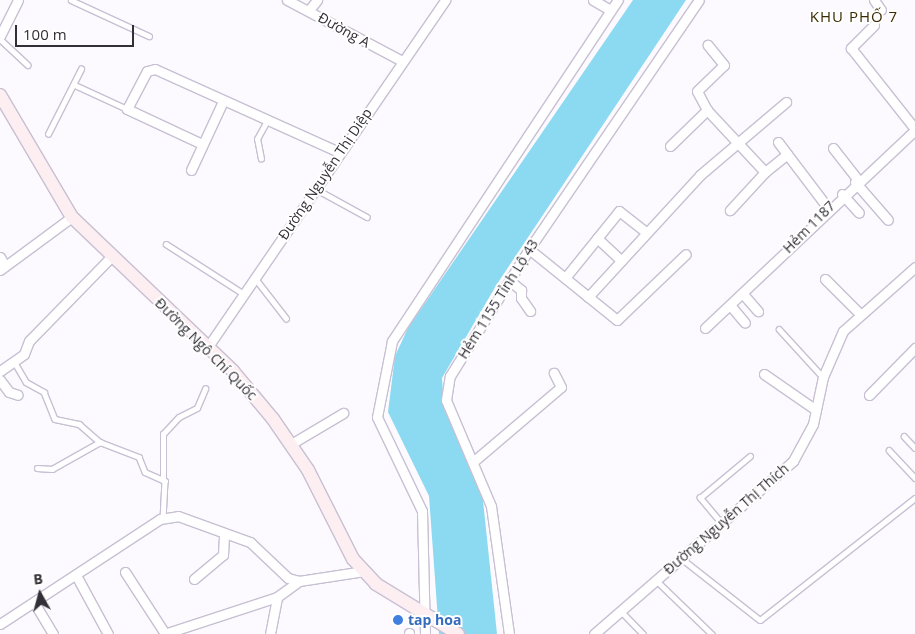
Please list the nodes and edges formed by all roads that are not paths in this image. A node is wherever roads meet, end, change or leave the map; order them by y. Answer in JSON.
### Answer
{"nodes":[{"id":1,"x":18,"y":0,"type":"edge"},
{"id":2,"x":71,"y":0,"type":"edge"},
{"id":3,"x":286,"y":0,"type":"edge"},
{"id":4,"x":317,"y":0,"type":"edge"},
{"id":5,"x":445,"y":0,"type":"edge"},
{"id":6,"x":593,"y":0,"type":"edge"},
{"id":7,"x":618,"y":0,"type":"edge"},
{"id":8,"x":699,"y":0,"type":"edge"},
{"id":9,"x":874,"y":0,"type":"edge"},
{"id":10,"x":309,"y":10,"type":"junction"},
{"id":11,"x":610,"y":10,"type":"junction"},
{"id":12,"x":881,"y":10,"type":"dead end"},
{"id":13,"x":874,"y":25,"type":"dead end"},
{"id":14,"x":150,"y":36,"type":"dead end"},
{"id":15,"x":0,"y":38,"type":"edge"},
{"id":16,"x":708,"y":45,"type":"dead end"},
{"id":17,"x":402,"y":61,"type":"junction"},
{"id":18,"x":28,"y":66,"type":"dead end"},
{"id":19,"x":81,"y":70,"type":"dead end"},
{"id":20,"x":75,"y":85,"type":"junction"},
{"id":21,"x":0,"y":95,"type":"edge"},
{"id":22,"x":222,"y":100,"type":"junction"},
{"id":23,"x":786,"y":102,"type":"dead end"},
{"id":24,"x":127,"y":109,"type":"junction"},
{"id":25,"x":708,"y":110,"type":"junction"},
{"id":26,"x":267,"y":121,"type":"junction"},
{"id":27,"x":915,"y":129,"type":"edge"},
{"id":28,"x":48,"y":134,"type":"dead end"},
{"id":29,"x":778,"y":142,"type":"dead end"},
{"id":30,"x":738,"y":143,"type":"junction"},
{"id":31,"x":202,"y":144,"type":"junction"},
{"id":32,"x":670,"y":146,"type":"dead end"},
{"id":33,"x":833,"y":148,"type":"dead end"},
{"id":34,"x":339,"y":152,"type":"junction"},
{"id":35,"x":787,"y":154,"type":"junction"},
{"id":36,"x":261,"y":159,"type":"dead end"},
{"id":37,"x":191,"y":170,"type":"dead end"},
{"id":38,"x":765,"y":172,"type":"junction"},
{"id":39,"x":856,"y":181,"type":"junction"},
{"id":40,"x":314,"y":188,"type":"junction"},
{"id":41,"x":842,"y":194,"type":"junction"},
{"id":42,"x":828,"y":208,"type":"junction"},
{"id":43,"x":730,"y":210,"type":"dead end"},
{"id":44,"x":859,"y":213,"type":"dead end"},
{"id":45,"x":72,"y":217,"type":"junction"},
{"id":46,"x":367,"y":217,"type":"dead end"},
{"id":47,"x":888,"y":220,"type":"dead end"},
{"id":48,"x":646,"y":232,"type":"junction"},
{"id":49,"x":597,"y":238,"type":"junction"},
{"id":50,"x":166,"y":244,"type":"dead end"},
{"id":51,"x":529,"y":249,"type":"junction"},
{"id":52,"x":686,"y":254,"type":"dead end"},
{"id":53,"x":112,"y":256,"type":"junction"},
{"id":54,"x":0,"y":257,"type":"edge"},
{"id":55,"x":621,"y":260,"type":"junction"},
{"id":56,"x":915,"y":267,"type":"edge"},
{"id":57,"x":3,"y":268,"type":"edge"},
{"id":58,"x":255,"y":278,"type":"junction"},
{"id":59,"x":565,"y":278,"type":"junction"},
{"id":60,"x":824,"y":279,"type":"dead end"},
{"id":61,"x":509,"y":280,"type":"junction"},
{"id":62,"x":244,"y":294,"type":"junction"},
{"id":63,"x":743,"y":294,"type":"junction"},
{"id":64,"x":588,"y":297,"type":"junction"},
{"id":65,"x":730,"y":305,"type":"junction"},
{"id":66,"x":530,"y":311,"type":"dead end"},
{"id":67,"x":758,"y":311,"type":"dead end"},
{"id":68,"x":860,"y":314,"type":"junction"},
{"id":69,"x":286,"y":318,"type":"dead end"},
{"id":70,"x":745,"y":323,"type":"dead end"},
{"id":71,"x":705,"y":328,"type":"dead end"},
{"id":72,"x":779,"y":330,"type":"dead end"},
{"id":73,"x":207,"y":348,"type":"junction"},
{"id":74,"x":915,"y":348,"type":"edge"},
{"id":75,"x":14,"y":361,"type":"junction"},
{"id":76,"x":0,"y":372,"type":"edge"},
{"id":77,"x":554,"y":373,"type":"dead end"},
{"id":78,"x":764,"y":374,"type":"dead end"},
{"id":79,"x":823,"y":377,"type":"junction"},
{"id":80,"x":0,"y":380,"type":"edge"},
{"id":81,"x":205,"y":389,"type":"dead end"},
{"id":82,"x":18,"y":395,"type":"dead end"},
{"id":83,"x":869,"y":395,"type":"dead end"},
{"id":84,"x":816,"y":410,"type":"junction"},
{"id":85,"x":343,"y":413,"type":"dead end"},
{"id":86,"x":904,"y":436,"type":"dead end"},
{"id":87,"x":100,"y":442,"type":"junction"},
{"id":88,"x":291,"y":444,"type":"junction"},
{"id":89,"x":915,"y":448,"type":"edge"},
{"id":90,"x":890,"y":450,"type":"dead end"},
{"id":91,"x":750,"y":456,"type":"dead end"},
{"id":92,"x":474,"y":462,"type":"junction"},
{"id":93,"x":37,"y":468,"type":"dead end"},
{"id":94,"x":915,"y":478,"type":"edge"},
{"id":95,"x":164,"y":480,"type":"junction"},
{"id":96,"x":915,"y":498,"type":"edge"},
{"id":97,"x":163,"y":519,"type":"junction"},
{"id":98,"x":721,"y":523,"type":"junction"},
{"id":99,"x":224,"y":534,"type":"junction"},
{"id":100,"x":681,"y":558,"type":"junction"},
{"id":101,"x":364,"y":570,"type":"junction"},
{"id":102,"x":125,"y":572,"type":"dead end"},
{"id":103,"x":77,"y":577,"type":"junction"},
{"id":104,"x":194,"y":579,"type":"dead end"},
{"id":105,"x":656,"y":580,"type":"junction"},
{"id":106,"x":298,"y":581,"type":"junction"},
{"id":107,"x":277,"y":597,"type":"junction"},
{"id":108,"x":35,"y":604,"type":"junction"},
{"id":109,"x":621,"y":611,"type":"junction"},
{"id":110,"x":428,"y":618,"type":"junction"},
{"id":111,"x":2,"y":620,"type":"edge"},
{"id":112,"x":164,"y":633,"type":"edge"},
{"id":113,"x":53,"y":634,"type":"edge"},
{"id":114,"x":108,"y":634,"type":"edge"},
{"id":115,"x":270,"y":634,"type":"edge"},
{"id":116,"x":425,"y":634,"type":"edge"},
{"id":117,"x":458,"y":634,"type":"edge"},
{"id":118,"x":509,"y":634,"type":"edge"},
{"id":119,"x":594,"y":634,"type":"edge"},
{"id":120,"x":643,"y":634,"type":"edge"},
{"id":121,"x":712,"y":634,"type":"edge"}],
"edges":[{"from":1,"to":15,"type":"street"},
{"from":2,"to":14,"type":"lane"},
{"from":3,"to":10,"type":"street","name":"Đường A"},
{"from":4,"to":10,"type":"street"},
{"from":5,"to":17,"type":"street","name":"Đường Nguyễn Thị Diệp"},
{"from":6,"to":11,"type":"street"},
{"from":7,"to":11,"type":"street"},
{"from":8,"to":51,"type":"street","name":"Hẻm 1155 Tỉnh Lộ 43"},
{"from":9,"to":12,"type":"street"},
{"from":10,"to":17,"type":"street","name":"Đường A"},
{"from":11,"to":110,"type":"street"},
{"from":13,"to":27,"type":"street"},
{"from":15,"to":18,"type":"lane"},
{"from":16,"to":25,"type":"street"},
{"from":17,"to":34,"type":"street","name":"Đường Nguyễn Thị Diệp"},
{"from":19,"to":20,"type":"lane"},
{"from":20,"to":24,"type":"lane"},
{"from":20,"to":28,"type":"lane"},
{"from":21,"to":45,"type":"main road","name":"Đường Ngô Chí Quốc"},
{"from":22,"to":24,"type":"street"},
{"from":22,"to":26,"type":"street"},
{"from":22,"to":31,"type":"street"},
{"from":23,"to":30,"type":"street"},
{"from":24,"to":31,"type":"street"},
{"from":25,"to":30,"type":"street"},
{"from":25,"to":32,"type":"street"},
{"from":26,"to":34,"type":"street"},
{"from":26,"to":36,"type":"lane"},
{"from":27,"to":39,"type":"street","name":"Hẻm 1187"},
{"from":29,"to":35,"type":"street"},
{"from":30,"to":38,"type":"street"},
{"from":30,"to":48,"type":"street"},
{"from":31,"to":37,"type":"street"},
{"from":33,"to":39,"type":"street"},
{"from":34,"to":40,"type":"street","name":"Đường Nguyễn Thị Diệp"},
{"from":35,"to":38,"type":"street"},
{"from":35,"to":42,"type":"street"},
{"from":38,"to":43,"type":"street"},
{"from":39,"to":41,"type":"street","name":"Hẻm 1187"},
{"from":39,"to":47,"type":"street"},
{"from":40,"to":46,"type":"lane"},
{"from":40,"to":58,"type":"street","name":"Đường Nguyễn Thị Diệp"},
{"from":41,"to":42,"type":"street","name":"Hẻm 1187"},
{"from":41,"to":44,"type":"street"},
{"from":42,"to":63,"type":"street","name":"Hẻm 1187"},
{"from":45,"to":53,"type":"main road","name":"Đường Ngô Chí Quốc"},
{"from":45,"to":57,"type":"street"},
{"from":48,"to":49,"type":"street"},
{"from":48,"to":55,"type":"street"},
{"from":49,"to":55,"type":"street"},
{"from":49,"to":59,"type":"street"},
{"from":50,"to":62,"type":"lane"},
{"from":51,"to":59,"type":"street"},
{"from":51,"to":61,"type":"street","name":"Hẻm 1155 Tỉnh Lộ 43"},
{"from":52,"to":64,"type":"street"},
{"from":53,"to":73,"type":"main road","name":"Đường Ngô Chí Quốc"},
{"from":53,"to":75,"type":"street"},
{"from":54,"to":57,"type":"street"},
{"from":55,"to":64,"type":"street"},
{"from":56,"to":68,"type":"street","name":"Đường Nguyễn Thị Thích"},
{"from":58,"to":62,"type":"street","name":"Đường Nguyễn Thị Diệp"},
{"from":58,"to":69,"type":"lane"},
{"from":59,"to":64,"type":"street"},
{"from":60,"to":68,"type":"street"},
{"from":61,"to":66,"type":"street"},
{"from":61,"to":92,"type":"street","name":"Hẻm 1155 Tỉnh Lộ 43"},
{"from":62,"to":73,"type":"street","name":"Đường Nguyễn Thị Diệp"},
{"from":63,"to":65,"type":"street","name":"Hẻm 1187"},
{"from":63,"to":67,"type":"street"},
{"from":65,"to":70,"type":"street"},
{"from":65,"to":71,"type":"street","name":"Hẻm 1187"},
{"from":68,"to":79,"type":"street","name":"Đường Nguyễn Thị Thích"},
{"from":72,"to":79,"type":"lane"},
{"from":73,"to":88,"type":"main road","name":"Đường Ngô Chí Quốc"},
{"from":74,"to":83,"type":"street"},
{"from":75,"to":76,"type":"street"},
{"from":75,"to":87,"type":"lane"},
{"from":77,"to":92,"type":"street"},
{"from":78,"to":84,"type":"street"},
{"from":79,"to":84,"type":"street","name":"Đường Nguyễn Thị Thích"},
{"from":80,"to":82,"type":"street"},
{"from":81,"to":95,"type":"lane"},
{"from":84,"to":98,"type":"street","name":"Đường Nguyễn Thị Thích"},
{"from":85,"to":88,"type":"street"},
{"from":86,"to":89,"type":"lane"},
{"from":87,"to":93,"type":"lane"},
{"from":87,"to":95,"type":"lane"},
{"from":88,"to":101,"type":"main road","name":"Đường Ngô Chí Quốc"},
{"from":90,"to":94,"type":"lane"},
{"from":91,"to":98,"type":"lane"},
{"from":92,"to":118,"type":"street","name":"Hẻm 1155 Tỉnh Lộ 43"},
{"from":95,"to":97,"type":"lane"},
{"from":96,"to":100,"type":"lane"},
{"from":97,"to":99,"type":"street"},
{"from":97,"to":103,"type":"street"},
{"from":98,"to":100,"type":"street","name":"Đường Nguyễn Thị Thích"},
{"from":99,"to":104,"type":"street"},
{"from":99,"to":106,"type":"street"},
{"from":100,"to":105,"type":"street","name":"Đường Nguyễn Thị Thích"},
{"from":101,"to":106,"type":"street"},
{"from":101,"to":110,"type":"main road","name":"Đường Ngô Chí Quốc"},
{"from":102,"to":112,"type":"street"},
{"from":103,"to":108,"type":"street"},
{"from":103,"to":114,"type":"street"},
{"from":105,"to":109,"type":"street","name":"Đường Nguyễn Thị Thích"},
{"from":105,"to":121,"type":"lane"},
{"from":106,"to":107,"type":"street"},
{"from":107,"to":112,"type":"street"},
{"from":107,"to":115,"type":"street"},
{"from":108,"to":111,"type":"street"},
{"from":108,"to":113,"type":"street"},
{"from":109,"to":119,"type":"street","name":"Đường Nguyễn Thị Thích"},
{"from":109,"to":120,"type":"lane"},
{"from":110,"to":116,"type":"street"},
{"from":110,"to":117,"type":"main road","name":"Đường Ngô Chí Quốc"}]}
